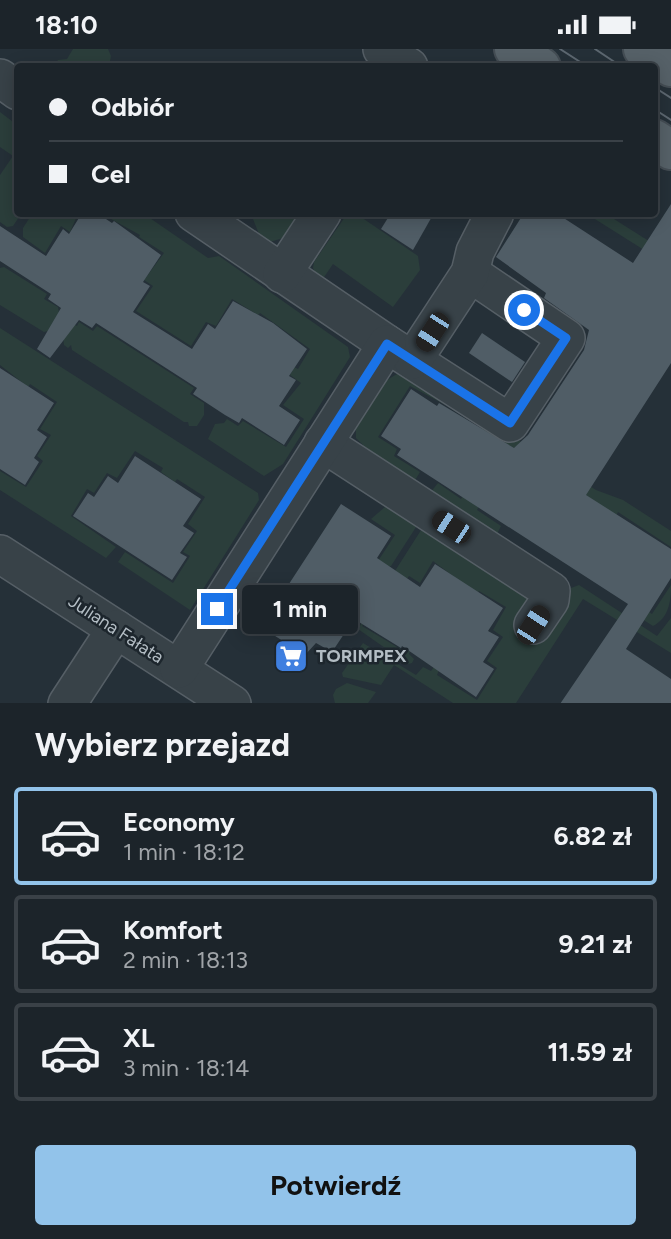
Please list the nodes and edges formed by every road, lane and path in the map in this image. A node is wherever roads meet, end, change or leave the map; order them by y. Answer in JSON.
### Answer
{"nodes":[{"id":1,"x":383,"y":49,"type":"edge"},
{"id":2,"x":514,"y":49,"type":"edge"},
{"id":3,"x":643,"y":49,"type":"edge"},
{"id":4,"x":404,"y":63,"type":"edge"},
{"id":5,"x":535,"y":63,"type":"edge"},
{"id":6,"x":671,"y":67,"type":"edge"},
{"id":7,"x":200,"y":217,"type":"edge"},
{"id":8,"x":319,"y":217,"type":"edge"},
{"id":9,"x":493,"y":217,"type":"edge"},
{"id":10,"x":470,"y":273,"type":"junction"},
{"id":11,"x":282,"y":274,"type":"junction"},
{"id":12,"x":400,"y":352,"type":"junction"},
{"id":13,"x":323,"y":443,"type":"junction"},
{"id":14,"x":0,"y":554,"type":"edge"},
{"id":15,"x":533,"y":625,"type":"dead end"},
{"id":16,"x":117,"y":629,"type":"junction"},
{"id":17,"x":178,"y":669,"type":"junction"},
{"id":18,"x":67,"y":703,"type":"edge"},
{"id":19,"x":232,"y":703,"type":"edge"}],
"edges":[{"from":1,"to":4,"type":"street"},
{"from":2,"to":5,"type":"main road"},
{"from":3,"to":6,"type":"main road"},
{"from":7,"to":11,"type":"street"},
{"from":8,"to":11,"type":"street"},
{"from":9,"to":10,"type":"street"},
{"from":10,"to":12,"type":"street"},
{"from":10,"to":12,"type":"street"},
{"from":11,"to":12,"type":"street"},
{"from":12,"to":13,"type":"street"},
{"from":13,"to":15,"type":"street"},
{"from":13,"to":17,"type":"street"},
{"from":14,"to":16,"type":"street","name":"Juliana Fałata"},
{"from":16,"to":17,"type":"street","name":"Juliana Fałata"},
{"from":16,"to":18,"type":"street"},
{"from":17,"to":19,"type":"street","name":"Juliana Fałata"}]}
